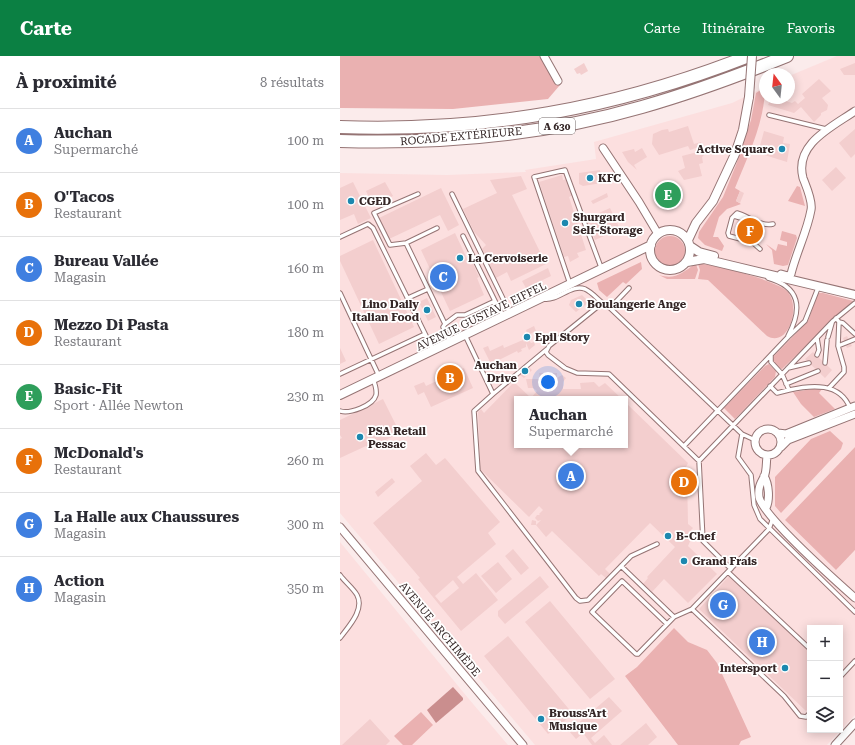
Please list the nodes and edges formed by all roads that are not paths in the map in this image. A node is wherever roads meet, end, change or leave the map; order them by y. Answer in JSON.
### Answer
{"nodes":[{"id":1,"x":544,"y":56,"type":"edge"},
{"id":2,"x":750,"y":56,"type":"edge"},
{"id":3,"x":787,"y":56,"type":"edge"},
{"id":4,"x":558,"y":81,"type":"dead end"},
{"id":5,"x":855,"y":111,"type":"edge"},
{"id":6,"x":769,"y":114,"type":"dead end"},
{"id":7,"x":340,"y":127,"type":"edge"},
{"id":8,"x":829,"y":130,"type":"junction"},
{"id":9,"x":340,"y":141,"type":"edge"},
{"id":10,"x":603,"y":148,"type":"dead end"},
{"id":11,"x":418,"y":194,"type":"dead end"},
{"id":12,"x":452,"y":194,"type":"dead end"},
{"id":13,"x":696,"y":223,"type":"junction"},
{"id":14,"x":773,"y":224,"type":"dead end"},
{"id":15,"x":437,"y":228,"type":"dead end"},
{"id":16,"x":678,"y":231,"type":"junction"},
{"id":17,"x":658,"y":234,"type":"junction"},
{"id":18,"x":463,"y":236,"type":"dead end"},
{"id":19,"x":340,"y":237,"type":"edge"},
{"id":20,"x":406,"y":243,"type":"junction"},
{"id":21,"x":689,"y":243,"type":"junction"},
{"id":22,"x":650,"y":245,"type":"junction"},
{"id":23,"x":760,"y":249,"type":"dead end"},
{"id":24,"x":631,"y":256,"type":"junction"},
{"id":25,"x":652,"y":258,"type":"junction"},
{"id":26,"x":687,"y":262,"type":"junction"},
{"id":27,"x":602,"y":270,"type":"junction"},
{"id":28,"x":751,"y":270,"type":"junction"},
{"id":29,"x":763,"y":272,"type":"junction"},
{"id":30,"x":791,"y":274,"type":"junction"},
{"id":31,"x":571,"y":285,"type":"junction"},
{"id":32,"x":820,"y":286,"type":"junction"},
{"id":33,"x":839,"y":286,"type":"junction"},
{"id":34,"x":629,"y":288,"type":"dead end"},
{"id":35,"x":428,"y":289,"type":"junction"},
{"id":36,"x":855,"y":290,"type":"edge"},
{"id":37,"x":340,"y":293,"type":"edge"},
{"id":38,"x":855,"y":295,"type":"edge"},
{"id":39,"x":408,"y":298,"type":"junction"},
{"id":40,"x":540,"y":299,"type":"junction"},
{"id":41,"x":495,"y":301,"type":"junction"},
{"id":42,"x":855,"y":303,"type":"edge"},
{"id":43,"x":601,"y":304,"type":"junction"},
{"id":44,"x":610,"y":308,"type":"junction"},
{"id":45,"x":507,"y":315,"type":"junction"},
{"id":46,"x":836,"y":320,"type":"junction"},
{"id":47,"x":445,"y":324,"type":"junction"},
{"id":48,"x":425,"y":334,"type":"junction"},
{"id":49,"x":855,"y":334,"type":"edge"},
{"id":50,"x":465,"y":335,"type":"junction"},
{"id":51,"x":788,"y":338,"type":"junction"},
{"id":52,"x":817,"y":338,"type":"junction"},
{"id":53,"x":855,"y":339,"type":"edge"},
{"id":54,"x":450,"y":342,"type":"junction"},
{"id":55,"x":838,"y":346,"type":"junction"},
{"id":56,"x":547,"y":349,"type":"junction"},
{"id":57,"x":433,"y":350,"type":"junction"},
{"id":58,"x":771,"y":355,"type":"junction"},
{"id":59,"x":817,"y":355,"type":"dead end"},
{"id":60,"x":371,"y":359,"type":"junction"},
{"id":61,"x":809,"y":363,"type":"dead end"},
{"id":62,"x":825,"y":363,"type":"dead end"},
{"id":63,"x":787,"y":368,"type":"junction"},
{"id":64,"x":818,"y":371,"type":"dead end"},
{"id":65,"x":340,"y":374,"type":"edge"},
{"id":66,"x":782,"y":374,"type":"junction"},
{"id":67,"x":376,"y":378,"type":"junction"},
{"id":68,"x":786,"y":384,"type":"junction"},
{"id":69,"x":770,"y":386,"type":"junction"},
{"id":70,"x":829,"y":388,"type":"junction"},
{"id":71,"x":789,"y":390,"type":"junction"},
{"id":72,"x":493,"y":394,"type":"junction"},
{"id":73,"x":340,"y":395,"type":"edge"},
{"id":74,"x":853,"y":409,"type":"edge"},
{"id":75,"x":340,"y":411,"type":"edge"},
{"id":76,"x":718,"y":411,"type":"junction"},
{"id":77,"x":733,"y":425,"type":"junction"},
{"id":78,"x":778,"y":433,"type":"junction"},
{"id":79,"x":742,"y":434,"type":"junction"},
{"id":80,"x":755,"y":440,"type":"junction"},
{"id":81,"x":684,"y":446,"type":"junction"},
{"id":82,"x":781,"y":447,"type":"junction"},
{"id":83,"x":767,"y":456,"type":"junction"},
{"id":84,"x":699,"y":461,"type":"junction"},
{"id":85,"x":773,"y":518,"type":"junction"},
{"id":86,"x":340,"y":527,"type":"edge"},
{"id":87,"x":769,"y":529,"type":"junction"},
{"id":88,"x":657,"y":544,"type":"dead end"},
{"id":89,"x":621,"y":566,"type":"junction"},
{"id":90,"x":729,"y":570,"type":"junction"},
{"id":91,"x":340,"y":576,"type":"edge"},
{"id":92,"x":855,"y":598,"type":"edge"},
{"id":93,"x":692,"y":610,"type":"junction"},
{"id":94,"x":855,"y":612,"type":"edge"},
{"id":95,"x":674,"y":618,"type":"junction"},
{"id":96,"x":667,"y":624,"type":"junction"},
{"id":97,"x":340,"y":638,"type":"edge"},
{"id":98,"x":807,"y":647,"type":"edge"},
{"id":99,"x":855,"y":661,"type":"edge"},
{"id":100,"x":843,"y":674,"type":"edge"},
{"id":101,"x":807,"y":716,"type":"edge"},
{"id":102,"x":855,"y":722,"type":"edge"},
{"id":103,"x":523,"y":745,"type":"edge"},
{"id":104,"x":835,"y":745,"type":"edge"}],
"edges":[{"from":1,"to":4,"type":"street"},
{"from":2,"to":7,"type":"highway","number":"A 630"},
{"from":2,"to":13,"type":"street","bridge":true},
{"from":3,"to":9,"type":"highway","name":"ROCADE EXTÉRIEURE","number":"A 630"},
{"from":5,"to":8,"type":"street"},
{"from":6,"to":8,"type":"lane"},
{"from":8,"to":30,"type":"street"},
{"from":10,"to":17,"type":"street"},
{"from":11,"to":20,"type":"lane"},
{"from":12,"to":45,"type":"lane"},
{"from":13,"to":16,"type":"street"},
{"from":13,"to":21,"type":"street"},
{"from":14,"to":23,"type":"lane"},
{"from":15,"to":20,"type":"lane"},
{"from":16,"to":17,"type":"street"},
{"from":16,"to":21,"type":"street"},
{"from":17,"to":22,"type":"street"},
{"from":18,"to":41,"type":"lane"},
{"from":19,"to":39,"type":"lane"},
{"from":20,"to":35,"type":"lane"},
{"from":21,"to":26,"type":"street"},
{"from":21,"to":30,"type":"street"},
{"from":22,"to":24,"type":"street","name":"AVENUE GUSTAVE EIFFEL"},
{"from":22,"to":25,"type":"street"},
{"from":24,"to":25,"type":"street"},
{"from":24,"to":27,"type":"street","name":"AVENUE GUSTAVE EIFFEL"},
{"from":25,"to":26,"type":"street"},
{"from":26,"to":28,"type":"street"},
{"from":27,"to":31,"type":"street","name":"AVENUE GUSTAVE EIFFEL"},
{"from":27,"to":31,"type":"lane"},
{"from":28,"to":29,"type":"street"},
{"from":28,"to":51,"type":"lane"},
{"from":29,"to":30,"type":"street"},
{"from":29,"to":32,"type":"street"},
{"from":30,"to":33,"type":"street"},
{"from":31,"to":40,"type":"street","name":"AVENUE GUSTAVE EIFFEL"},
{"from":32,"to":33,"type":"lane"},
{"from":32,"to":38,"type":"street"},
{"from":32,"to":51,"type":"lane"},
{"from":33,"to":36,"type":"street"},
{"from":34,"to":44,"type":"lane"},
{"from":35,"to":39,"type":"lane"},
{"from":35,"to":47,"type":"lane"},
{"from":37,"to":60,"type":"lane"},
{"from":39,"to":48,"type":"lane"},
{"from":40,"to":43,"type":"lane"},
{"from":40,"to":45,"type":"street","name":"AVENUE GUSTAVE EIFFEL"},
{"from":41,"to":45,"type":"lane"},
{"from":41,"to":47,"type":"lane"},
{"from":42,"to":46,"type":"lane"},
{"from":43,"to":44,"type":"lane"},
{"from":43,"to":56,"type":"lane"},
{"from":44,"to":76,"type":"lane"},
{"from":45,"to":50,"type":"street","name":"AVENUE GUSTAVE EIFFEL"},
{"from":46,"to":49,"type":"lane"},
{"from":46,"to":52,"type":"lane"},
{"from":46,"to":55,"type":"lane"},
{"from":46,"to":62,"type":"lane"},
{"from":47,"to":54,"type":"lane"},
{"from":48,"to":57,"type":"lane"},
{"from":48,"to":60,"type":"lane"},
{"from":50,"to":54,"type":"street","name":"AVENUE GUSTAVE EIFFEL"},
{"from":50,"to":72,"type":"lane"},
{"from":51,"to":58,"type":"lane"},
{"from":52,"to":59,"type":"lane"},
{"from":52,"to":63,"type":"lane"},
{"from":53,"to":55,"type":"lane"},
{"from":54,"to":57,"type":"street","name":"AVENUE GUSTAVE EIFFEL"},
{"from":55,"to":70,"type":"lane"},
{"from":56,"to":72,"type":"lane"},
{"from":56,"to":81,"type":"lane"},
{"from":57,"to":67,"type":"street","name":"AVENUE GUSTAVE EIFFEL"},
{"from":58,"to":66,"type":"lane"},
{"from":58,"to":76,"type":"lane"},
{"from":60,"to":65,"type":"lane"},
{"from":60,"to":67,"type":"lane"},
{"from":61,"to":63,"type":"lane"},
{"from":63,"to":66,"type":"lane"},
{"from":64,"to":68,"type":"lane"},
{"from":66,"to":68,"type":"lane"},
{"from":66,"to":69,"type":"lane"},
{"from":67,"to":73,"type":"street","name":"AVENUE GUSTAVE EIFFEL"},
{"from":67,"to":75,"type":"lane"},
{"from":68,"to":71,"type":"lane"},
{"from":69,"to":71,"type":"lane"},
{"from":69,"to":77,"type":"lane"},
{"from":70,"to":71,"type":"lane"},
{"from":70,"to":74,"type":"lane"},
{"from":72,"to":89,"type":"lane"},
{"from":74,"to":78,"type":"street"},
{"from":74,"to":82,"type":"street"},
{"from":76,"to":77,"type":"lane"},
{"from":76,"to":81,"type":"lane"},
{"from":77,"to":79,"type":"lane"},
{"from":77,"to":84,"type":"lane"},
{"from":78,"to":80,"type":"street"},
{"from":78,"to":82,"type":"street"},
{"from":79,"to":80,"type":"lane"},
{"from":79,"to":87,"type":"lane"},
{"from":80,"to":83,"type":"street"},
{"from":81,"to":84,"type":"lane"},
{"from":82,"to":83,"type":"street"},
{"from":83,"to":85,"type":"street"},
{"from":84,"to":90,"type":"lane"},
{"from":85,"to":87,"type":"lane"},
{"from":85,"to":92,"type":"street"},
{"from":86,"to":103,"type":"street","name":"AVENUE ARCHIMÈDE"},
{"from":87,"to":90,"type":"lane"},
{"from":87,"to":94,"type":"lane"},
{"from":88,"to":89,"type":"lane"},
{"from":89,"to":95,"type":"lane"},
{"from":90,"to":93,"type":"lane"},
{"from":90,"to":98,"type":"lane"},
{"from":91,"to":97,"type":"lane"},
{"from":93,"to":95,"type":"lane"},
{"from":93,"to":101,"type":"lane"},
{"from":95,"to":96,"type":"lane"},
{"from":96,"to":96,"type":"lane"},
{"from":99,"to":100,"type":"lane"},
{"from":102,"to":104,"type":"street"}]}
